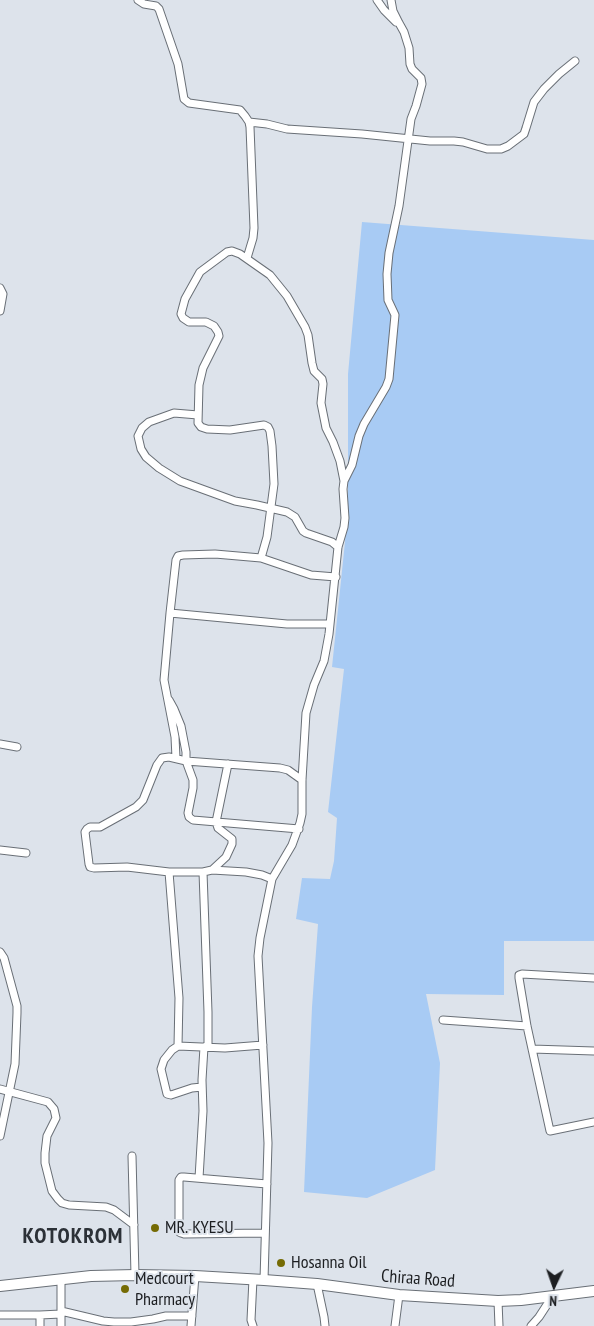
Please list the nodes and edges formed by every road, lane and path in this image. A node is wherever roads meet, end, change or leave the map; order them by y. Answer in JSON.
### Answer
{"nodes":[{"id":1,"x":138,"y":0,"type":"edge"},
{"id":2,"x":377,"y":0,"type":"edge"},
{"id":3,"x":392,"y":0,"type":"edge"},
{"id":4,"x":398,"y":24,"type":"junction"},
{"id":5,"x":575,"y":60,"type":"dead end"},
{"id":6,"x":248,"y":122,"type":"junction"},
{"id":7,"x":408,"y":138,"type":"junction"},
{"id":8,"x":247,"y":258,"type":"junction"},
{"id":9,"x":0,"y":288,"type":"edge"},
{"id":10,"x":0,"y":311,"type":"edge"},
{"id":11,"x":198,"y":416,"type":"junction"},
{"id":12,"x":344,"y":481,"type":"junction"},
{"id":13,"x":272,"y":508,"type":"junction"},
{"id":14,"x":338,"y":547,"type":"junction"},
{"id":15,"x":261,"y":558,"type":"junction"},
{"id":16,"x":336,"y":577,"type":"junction"},
{"id":17,"x":170,"y":613,"type":"junction"},
{"id":18,"x":330,"y":624,"type":"junction"},
{"id":19,"x":167,"y":696,"type":"junction"},
{"id":20,"x":0,"y":744,"type":"edge"},
{"id":21,"x":17,"y":747,"type":"dead end"},
{"id":22,"x":176,"y":758,"type":"junction"},
{"id":23,"x":186,"y":761,"type":"junction"},
{"id":24,"x":228,"y":764,"type":"junction"},
{"id":25,"x":302,"y":780,"type":"junction"},
{"id":26,"x":216,"y":822,"type":"junction"},
{"id":27,"x":299,"y":829,"type":"junction"},
{"id":28,"x":0,"y":850,"type":"edge"},
{"id":29,"x":26,"y":853,"type":"dead end"},
{"id":30,"x":212,"y":870,"type":"junction"},
{"id":31,"x":169,"y":872,"type":"junction"},
{"id":32,"x":203,"y":872,"type":"junction"},
{"id":33,"x":272,"y":879,"type":"junction"},
{"id":34,"x":0,"y":952,"type":"edge"},
{"id":35,"x":594,"y":978,"type":"edge"},
{"id":36,"x":443,"y":1020,"type":"dead end"},
{"id":37,"x":527,"y":1026,"type":"junction"},
{"id":38,"x":263,"y":1044,"type":"junction"},
{"id":39,"x":178,"y":1046,"type":"junction"},
{"id":40,"x":206,"y":1047,"type":"junction"},
{"id":41,"x":532,"y":1049,"type":"junction"},
{"id":42,"x":594,"y":1051,"type":"edge"},
{"id":43,"x":202,"y":1087,"type":"junction"},
{"id":44,"x":0,"y":1089,"type":"edge"},
{"id":45,"x":9,"y":1091,"type":"junction"},
{"id":46,"x":594,"y":1122,"type":"edge"},
{"id":47,"x":0,"y":1136,"type":"edge"},
{"id":48,"x":132,"y":1156,"type":"dead end"},
{"id":49,"x":199,"y":1178,"type":"junction"},
{"id":50,"x":267,"y":1184,"type":"junction"},
{"id":51,"x":134,"y":1225,"type":"junction"},
{"id":52,"x":265,"y":1232,"type":"junction"},
{"id":53,"x":136,"y":1275,"type":"junction"},
{"id":54,"x":195,"y":1276,"type":"junction"},
{"id":55,"x":61,"y":1279,"type":"junction"},
{"id":56,"x":253,"y":1279,"type":"junction"},
{"id":57,"x":264,"y":1280,"type":"junction"},
{"id":58,"x":317,"y":1284,"type":"junction"},
{"id":59,"x":0,"y":1286,"type":"edge"},
{"id":60,"x":594,"y":1291,"type":"edge"},
{"id":61,"x":399,"y":1295,"type":"junction"},
{"id":62,"x":552,"y":1297,"type":"junction"},
{"id":63,"x":498,"y":1301,"type":"junction"},
{"id":64,"x":61,"y":1312,"type":"junction"},
{"id":65,"x":0,"y":1315,"type":"edge"},
{"id":66,"x":40,"y":1316,"type":"junction"},
{"id":67,"x":192,"y":1316,"type":"junction"},
{"id":68,"x":103,"y":1324,"type":"edge"},
{"id":69,"x":40,"y":1326,"type":"edge"},
{"id":70,"x":62,"y":1326,"type":"edge"},
{"id":71,"x":191,"y":1326,"type":"edge"},
{"id":72,"x":253,"y":1326,"type":"edge"},
{"id":73,"x":325,"y":1326,"type":"edge"},
{"id":74,"x":395,"y":1326,"type":"edge"},
{"id":75,"x":499,"y":1326,"type":"edge"},
{"id":76,"x":531,"y":1326,"type":"edge"}],
"edges":[{"from":1,"to":6,"type":"street"},
{"from":2,"to":4,"type":"street"},
{"from":3,"to":4,"type":"street"},
{"from":4,"to":7,"type":"street"},
{"from":5,"to":7,"type":"street"},
{"from":6,"to":7,"type":"street"},
{"from":6,"to":8,"type":"street"},
{"from":7,"to":12,"type":"street"},
{"from":8,"to":11,"type":"street"},
{"from":8,"to":12,"type":"street"},
{"from":9,"to":10,"type":"street"},
{"from":11,"to":13,"type":"street"},
{"from":11,"to":13,"type":"street"},
{"from":12,"to":14,"type":"street"},
{"from":13,"to":14,"type":"street"},
{"from":13,"to":15,"type":"street"},
{"from":14,"to":16,"type":"street"},
{"from":15,"to":16,"type":"street"},
{"from":15,"to":17,"type":"street"},
{"from":16,"to":18,"type":"street"},
{"from":17,"to":18,"type":"street"},
{"from":17,"to":19,"type":"street"},
{"from":18,"to":25,"type":"street"},
{"from":19,"to":22,"type":"street"},
{"from":19,"to":23,"type":"street"},
{"from":20,"to":21,"type":"street"},
{"from":22,"to":23,"type":"street"},
{"from":22,"to":31,"type":"street"},
{"from":23,"to":24,"type":"street"},
{"from":23,"to":26,"type":"street"},
{"from":24,"to":25,"type":"street"},
{"from":24,"to":26,"type":"street"},
{"from":25,"to":27,"type":"street"},
{"from":26,"to":27,"type":"street"},
{"from":26,"to":30,"type":"street"},
{"from":27,"to":33,"type":"street"},
{"from":28,"to":29,"type":"street"},
{"from":30,"to":32,"type":"street"},
{"from":30,"to":33,"type":"street"},
{"from":31,"to":32,"type":"street"},
{"from":31,"to":39,"type":"street"},
{"from":32,"to":40,"type":"street"},
{"from":33,"to":38,"type":"street"},
{"from":34,"to":45,"type":"street"},
{"from":35,"to":37,"type":"street"},
{"from":36,"to":37,"type":"street"},
{"from":37,"to":41,"type":"street"},
{"from":38,"to":40,"type":"street"},
{"from":38,"to":50,"type":"street"},
{"from":39,"to":40,"type":"street"},
{"from":39,"to":43,"type":"street"},
{"from":40,"to":43,"type":"street"},
{"from":41,"to":42,"type":"street"},
{"from":41,"to":46,"type":"street"},
{"from":43,"to":49,"type":"street"},
{"from":44,"to":45,"type":"street"},
{"from":45,"to":47,"type":"street"},
{"from":45,"to":51,"type":"street"},
{"from":48,"to":51,"type":"street"},
{"from":49,"to":50,"type":"street"},
{"from":49,"to":52,"type":"street"},
{"from":50,"to":52,"type":"street"},
{"from":51,"to":53,"type":"street"},
{"from":52,"to":57,"type":"street"},
{"from":53,"to":54,"type":"highway","name":"Chiraa Road"},
{"from":53,"to":55,"type":"highway","name":"Chiraa Road"},
{"from":54,"to":56,"type":"highway","name":"Chiraa Road"},
{"from":54,"to":67,"type":"street"},
{"from":55,"to":59,"type":"highway","name":"Chiraa Road"},
{"from":55,"to":64,"type":"street"},
{"from":56,"to":57,"type":"highway","name":"Chiraa Road"},
{"from":56,"to":72,"type":"street"},
{"from":57,"to":58,"type":"highway","name":"Chiraa Road"},
{"from":58,"to":61,"type":"highway","name":"Chiraa Road"},
{"from":58,"to":73,"type":"street"},
{"from":60,"to":62,"type":"highway","name":"Chiraa Road"},
{"from":61,"to":63,"type":"highway","name":"Chiraa Road"},
{"from":61,"to":74,"type":"street"},
{"from":62,"to":63,"type":"highway","name":"Chiraa Road"},
{"from":62,"to":76,"type":"street"},
{"from":63,"to":75,"type":"street"},
{"from":64,"to":66,"type":"street"},
{"from":64,"to":68,"type":"street"},
{"from":64,"to":70,"type":"street"},
{"from":65,"to":66,"type":"street"},
{"from":66,"to":69,"type":"street"},
{"from":67,"to":68,"type":"street"},
{"from":67,"to":71,"type":"street"}]}
